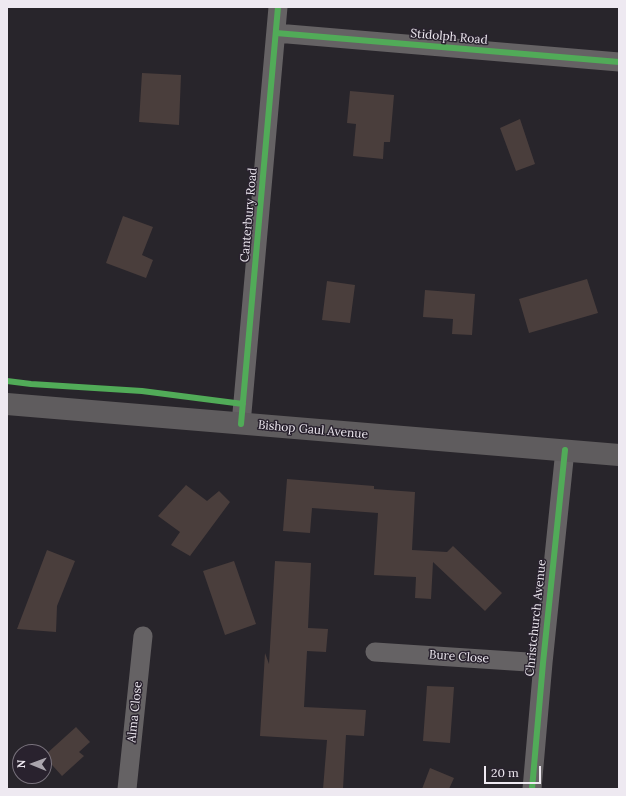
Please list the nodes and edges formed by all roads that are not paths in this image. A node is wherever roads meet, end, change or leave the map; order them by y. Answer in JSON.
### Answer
{"nodes":[{"id":1,"x":278,"y":7,"type":"edge"},
{"id":2,"x":276,"y":33,"type":"junction"},
{"id":3,"x":619,"y":62,"type":"edge"},
{"id":4,"x":7,"y":404,"type":"edge"},
{"id":5,"x":241,"y":424,"type":"junction"},
{"id":6,"x":565,"y":450,"type":"junction"},
{"id":7,"x":619,"y":456,"type":"edge"},
{"id":8,"x":143,"y":636,"type":"dead end"},
{"id":9,"x":375,"y":652,"type":"dead end"},
{"id":10,"x":542,"y":663,"type":"junction"},
{"id":11,"x":127,"y":789,"type":"edge"},
{"id":12,"x":532,"y":789,"type":"edge"}],
"edges":[{"from":1,"to":2,"type":"street","name":"Canterbury Road"},
{"from":2,"to":3,"type":"street","name":"Stidolph Road"},
{"from":2,"to":5,"type":"street","name":"Canterbury Road"},
{"from":4,"to":5,"type":"main road","name":"Bishop Gaul Avenue"},
{"from":5,"to":6,"type":"main road","name":"Bishop Gaul Avenue"},
{"from":6,"to":7,"type":"main road","name":"Bishop Gaul Avenue"},
{"from":6,"to":10,"type":"street","name":"Christchurch Avenue"},
{"from":8,"to":11,"type":"street","name":"Alma Close"},
{"from":9,"to":10,"type":"street","name":"Bure Close"},
{"from":10,"to":12,"type":"street","name":"Christchurch Avenue"}]}
